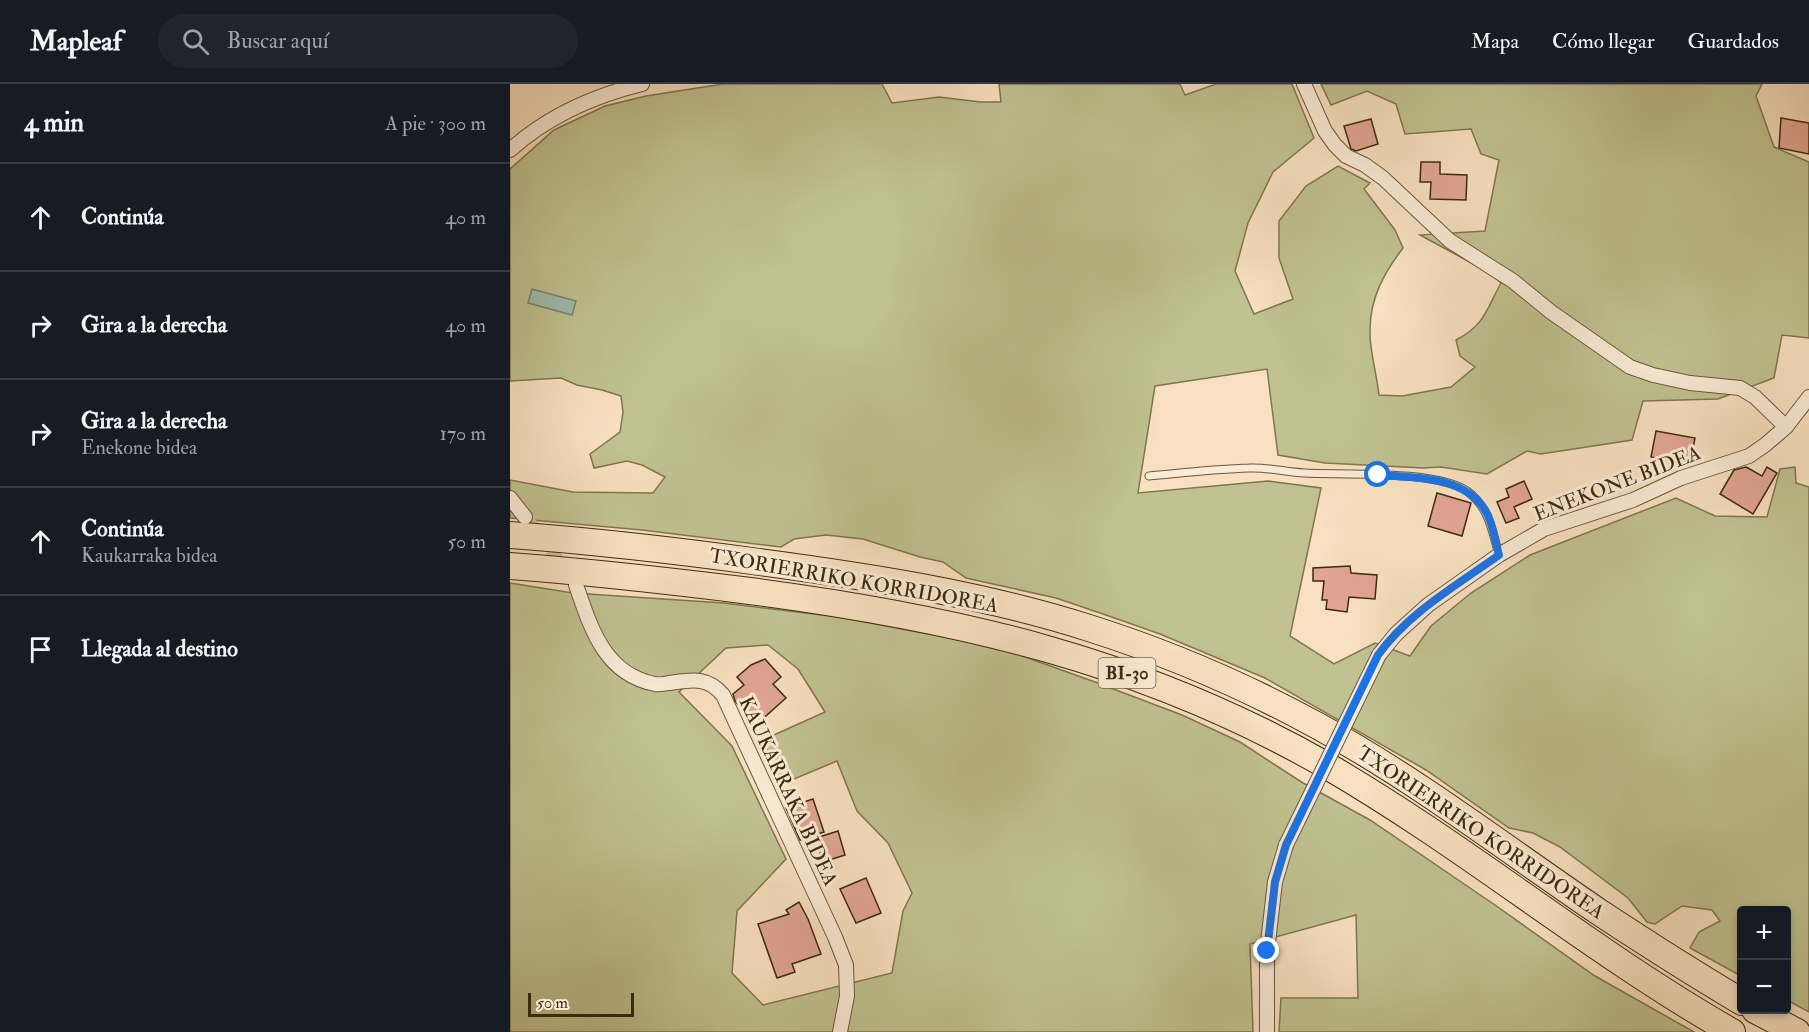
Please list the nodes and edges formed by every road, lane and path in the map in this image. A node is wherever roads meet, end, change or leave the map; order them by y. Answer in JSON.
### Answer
{"nodes":[{"id":1,"x":642,"y":84,"type":"edge"},
{"id":2,"x":1304,"y":84,"type":"edge"},
{"id":3,"x":510,"y":150,"type":"edge"},
{"id":4,"x":1809,"y":397,"type":"edge"},
{"id":5,"x":1786,"y":427,"type":"junction"},
{"id":6,"x":1149,"y":476,"type":"dead end"},
{"id":7,"x":510,"y":498,"type":"edge"},
{"id":8,"x":518,"y":526,"type":"edge"},
{"id":9,"x":1499,"y":555,"type":"junction"},
{"id":10,"x":510,"y":566,"type":"edge"},
{"id":11,"x":576,"y":585,"type":"tunnel mouth"},
{"id":12,"x":1737,"y":999,"type":"edge"},
{"id":13,"x":1763,"y":1014,"type":"edge"},
{"id":14,"x":840,"y":1032,"type":"edge"},
{"id":15,"x":1267,"y":1032,"type":"edge"},
{"id":16,"x":1732,"y":1032,"type":"edge"},
{"id":17,"x":1797,"y":1032,"type":"edge"}],
"edges":[{"from":1,"to":3,"type":"street"},
{"from":2,"to":5,"type":"street"},
{"from":4,"to":5,"type":"street","name":"ENEKONE BIDEA"},
{"from":5,"to":9,"type":"street","name":"ENEKONE BIDEA"},
{"from":6,"to":9,"type":"lane"},
{"from":7,"to":8,"type":"street"},
{"from":8,"to":12,"type":"highway","name":"TXORIERRIKO KORRIDOREA","number":"BI-30"},
{"from":9,"to":15,"type":"street","name":"ENEKONE BIDEA","bridge":true},
{"from":10,"to":16,"type":"highway","name":"TXORIERRIKO KORRIDOREA","number":"BI-30"},
{"from":11,"to":14,"type":"street","name":"KAUKARRAKA BIDEA"},
{"from":13,"to":17,"type":"highway"}]}
